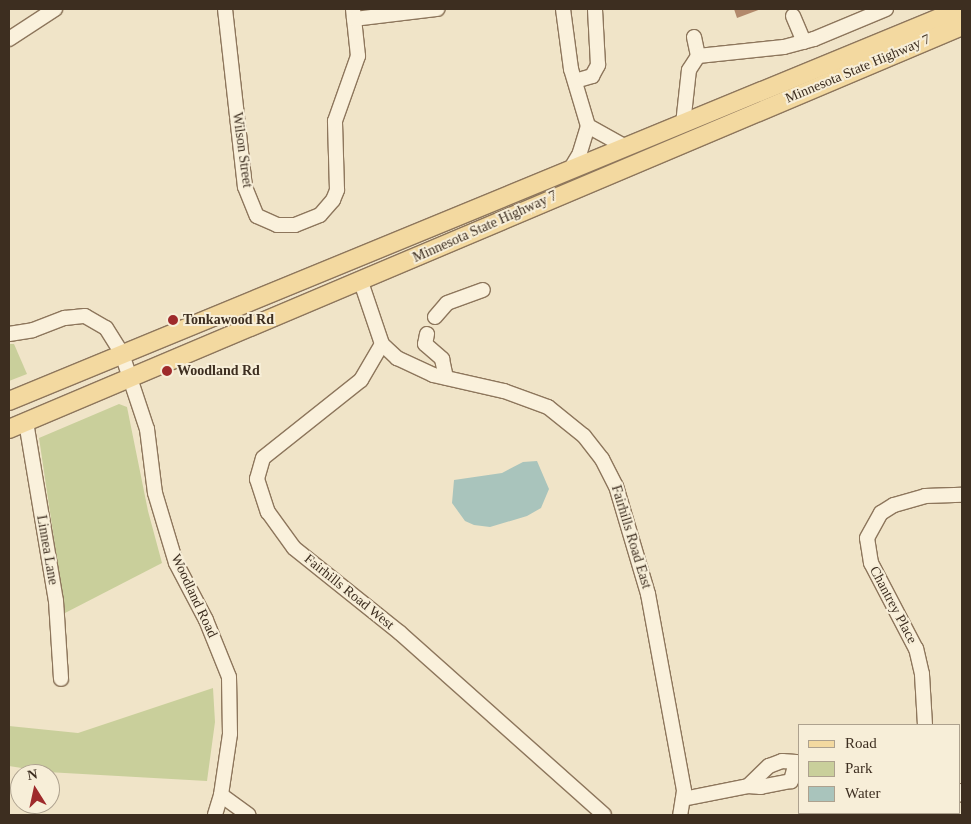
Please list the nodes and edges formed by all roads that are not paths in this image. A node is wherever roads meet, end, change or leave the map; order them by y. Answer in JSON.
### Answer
{"nodes":[{"id":1,"x":54,"y":9,"type":"edge"},
{"id":2,"x":225,"y":9,"type":"edge"},
{"id":3,"x":437,"y":9,"type":"edge"},
{"id":4,"x":563,"y":9,"type":"edge"},
{"id":5,"x":595,"y":9,"type":"edge"},
{"id":6,"x":961,"y":9,"type":"edge"},
{"id":7,"x":878,"y":10,"type":"edge"},
{"id":8,"x":353,"y":14,"type":"edge"},
{"id":9,"x":793,"y":16,"type":"dead end"},
{"id":10,"x":962,"y":26,"type":"edge"},
{"id":11,"x":694,"y":37,"type":"dead end"},
{"id":12,"x":9,"y":39,"type":"edge"},
{"id":13,"x":804,"y":42,"type":"junction"},
{"id":14,"x":698,"y":56,"type":"junction"},
{"id":15,"x":575,"y":81,"type":"junction"},
{"id":16,"x":683,"y":124,"type":"junction"},
{"id":17,"x":588,"y":126,"type":"junction"},
{"id":18,"x":626,"y":147,"type":"junction"},
{"id":19,"x":569,"y":170,"type":"junction"},
{"id":20,"x":361,"y":282,"type":"junction"},
{"id":21,"x":483,"y":290,"type":"dead end"},
{"id":22,"x":435,"y":316,"type":"dead end"},
{"id":23,"x":9,"y":334,"type":"edge"},
{"id":24,"x":427,"y":334,"type":"dead end"},
{"id":25,"x":382,"y":344,"type":"junction"},
{"id":26,"x":122,"y":354,"type":"junction"},
{"id":27,"x":132,"y":378,"type":"junction"},
{"id":28,"x":446,"y":378,"type":"junction"},
{"id":29,"x":9,"y":401,"type":"edge"},
{"id":30,"x":26,"y":422,"type":"junction"},
{"id":31,"x":9,"y":429,"type":"edge"},
{"id":32,"x":962,"y":495,"type":"edge"},
{"id":33,"x":61,"y":679,"type":"dead end"},
{"id":34,"x":926,"y":724,"type":"edge"},
{"id":35,"x":748,"y":786,"type":"dead end"},
{"id":36,"x":221,"y":795,"type":"junction"},
{"id":37,"x":683,"y":799,"type":"junction"},
{"id":38,"x":215,"y":815,"type":"edge"},
{"id":39,"x":249,"y":815,"type":"edge"},
{"id":40,"x":604,"y":815,"type":"edge"},
{"id":41,"x":680,"y":815,"type":"edge"}],
"edges":[{"from":1,"to":12,"type":"street"},
{"from":2,"to":8,"type":"street","name":"Wilson Street"},
{"from":3,"to":8,"type":"street"},
{"from":4,"to":15,"type":"street"},
{"from":5,"to":15,"type":"street"},
{"from":6,"to":16,"type":"main road","name":"Minnesota State Highway 7"},
{"from":7,"to":13,"type":"street"},
{"from":9,"to":13,"type":"street"},
{"from":10,"to":20,"type":"main road","name":"Minnesota State Highway 7"},
{"from":11,"to":14,"type":"street"},
{"from":13,"to":14,"type":"street"},
{"from":14,"to":16,"type":"street"},
{"from":15,"to":17,"type":"street"},
{"from":16,"to":18,"type":"main road","name":"Minnesota State Highway 7"},
{"from":17,"to":18,"type":"street"},
{"from":17,"to":19,"type":"street"},
{"from":18,"to":19,"type":"main road","name":"Minnesota State Highway 7"},
{"from":19,"to":26,"type":"main road","name":"Minnesota State Highway 7"},
{"from":20,"to":25,"type":"street"},
{"from":20,"to":27,"type":"main road","name":"Minnesota State Highway 7"},
{"from":21,"to":22,"type":"street"},
{"from":23,"to":26,"type":"street","name":"Woodland Road"},
{"from":24,"to":28,"type":"street"},
{"from":25,"to":28,"type":"street","name":"Fairhills Road East"},
{"from":25,"to":40,"type":"street","name":"Fairhills Road West"},
{"from":26,"to":27,"type":"street","name":"Woodland Road"},
{"from":26,"to":29,"type":"main road","name":"Minnesota State Highway 7"},
{"from":27,"to":30,"type":"main road","name":"Minnesota State Highway 7"},
{"from":27,"to":36,"type":"street","name":"Woodland Road"},
{"from":28,"to":37,"type":"street","name":"Fairhills Road East"},
{"from":30,"to":31,"type":"main road","name":"Minnesota State Highway 7"},
{"from":30,"to":33,"type":"street","name":"Linnea Lane"},
{"from":32,"to":34,"type":"street","name":"Chantrey Place"},
{"from":35,"to":37,"type":"street"},
{"from":36,"to":38,"type":"street","name":"Woodland Road"},
{"from":36,"to":39,"type":"street"},
{"from":37,"to":41,"type":"street","name":"Fairhills Road East"}]}
